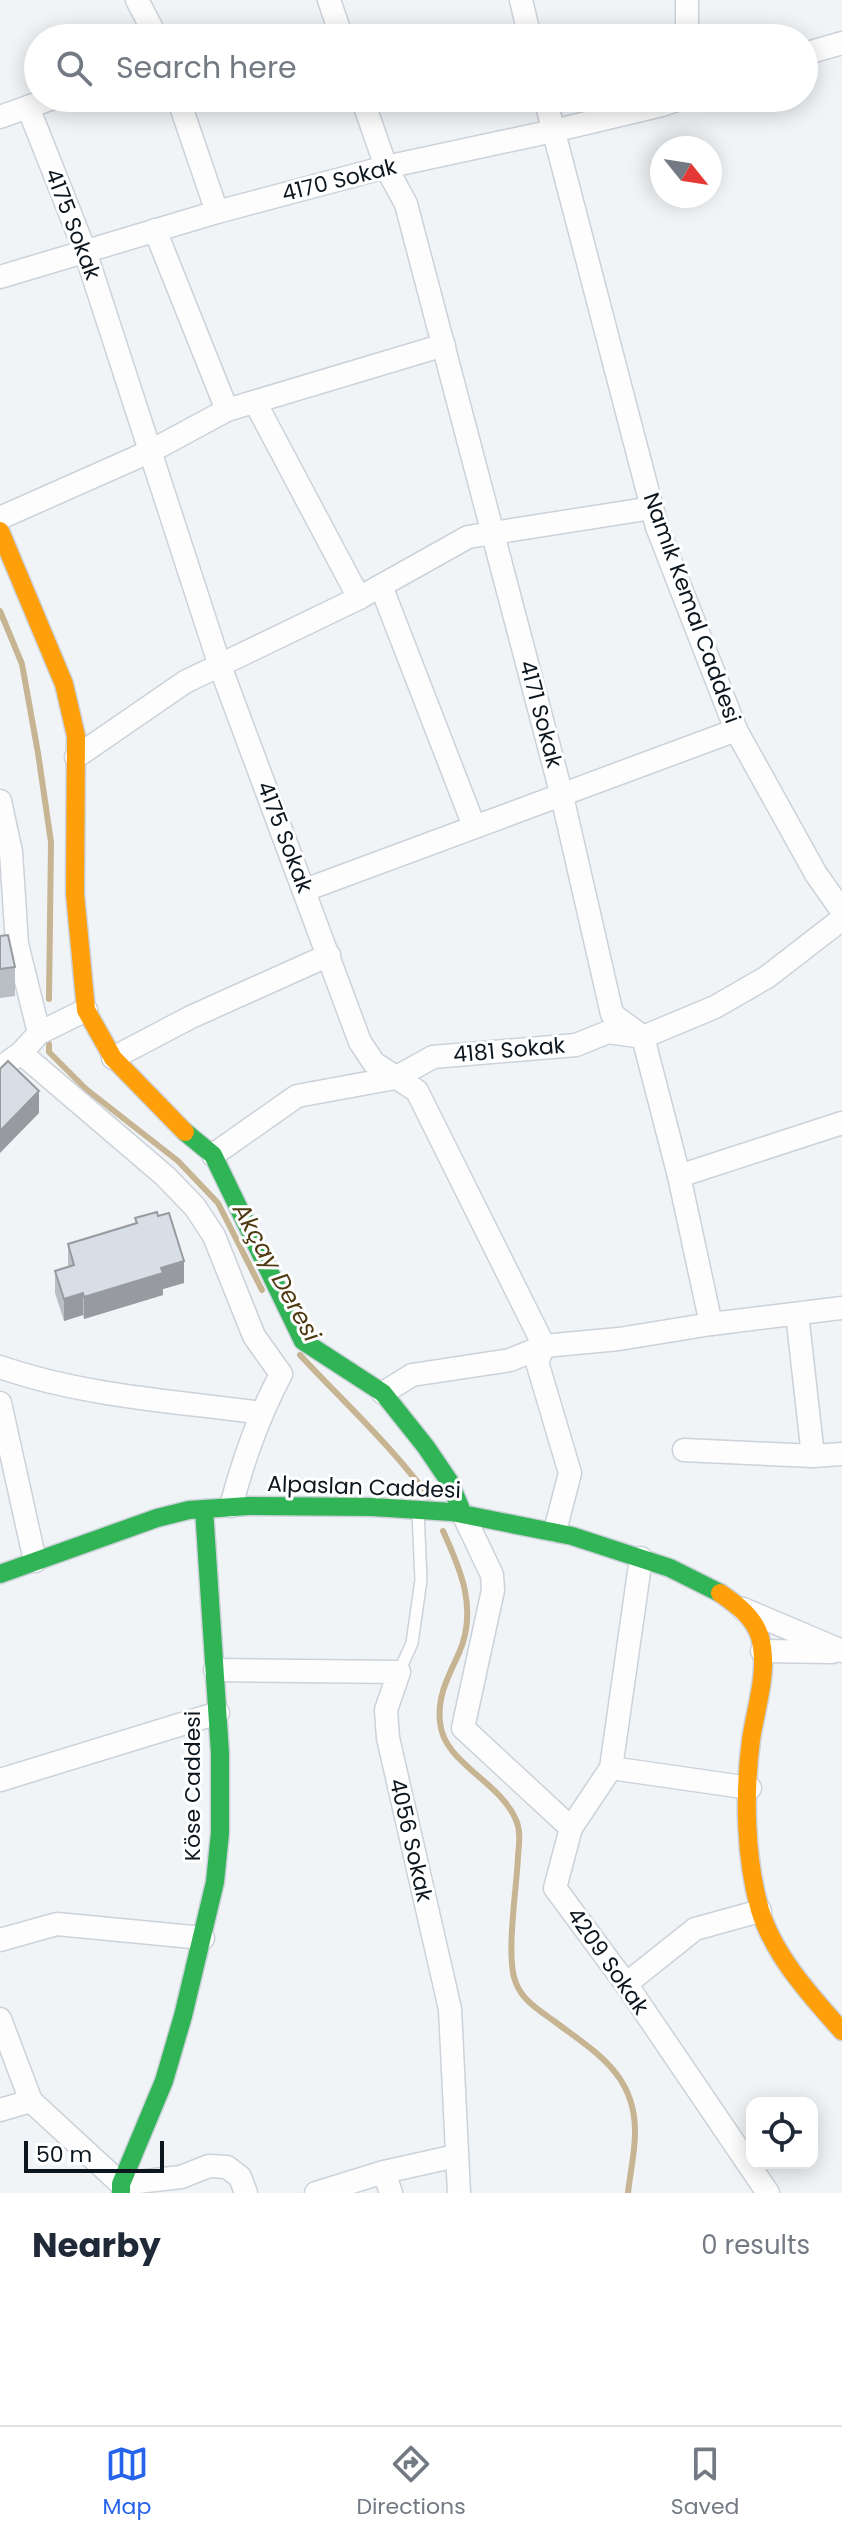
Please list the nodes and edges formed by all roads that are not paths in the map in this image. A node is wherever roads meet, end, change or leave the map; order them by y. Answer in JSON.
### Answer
{"nodes":[{"id":1,"x":137,"y":0,"type":"edge"},
{"id":2,"x":329,"y":0,"type":"edge"},
{"id":3,"x":521,"y":0,"type":"edge"},
{"id":4,"x":687,"y":0,"type":"edge"},
{"id":5,"x":150,"y":24,"type":"edge"},
{"id":6,"x":337,"y":24,"type":"edge"},
{"id":7,"x":527,"y":24,"type":"edge"},
{"id":8,"x":687,"y":24,"type":"edge"},
{"id":9,"x":842,"y":43,"type":"edge"},
{"id":10,"x":818,"y":50,"type":"edge"},
{"id":11,"x":24,"y":108,"type":"edge"},
{"id":12,"x":30,"y":112,"type":"edge"},
{"id":13,"x":183,"y":112,"type":"edge"},
{"id":14,"x":367,"y":112,"type":"edge"},
{"id":15,"x":548,"y":112,"type":"edge"},
{"id":16,"x":633,"y":112,"type":"edge"},
{"id":17,"x":0,"y":117,"type":"edge"},
{"id":18,"x":553,"y":131,"type":"junction"},
{"id":19,"x":386,"y":167,"type":"junction"},
{"id":20,"x":217,"y":212,"type":"junction"},
{"id":21,"x":155,"y":230,"type":"junction"},
{"id":22,"x":85,"y":251,"type":"junction"},
{"id":23,"x":0,"y":277,"type":"edge"},
{"id":24,"x":444,"y":345,"type":"junction"},
{"id":25,"x":255,"y":402,"type":"junction"},
{"id":26,"x":227,"y":410,"type":"junction"},
{"id":27,"x":151,"y":451,"type":"junction"},
{"id":28,"x":652,"y":508,"type":"junction"},
{"id":29,"x":0,"y":518,"type":"edge"},
{"id":30,"x":0,"y":531,"type":"edge"},
{"id":31,"x":495,"y":534,"type":"junction"},
{"id":32,"x":381,"y":586,"type":"junction"},
{"id":33,"x":359,"y":598,"type":"junction"},
{"id":34,"x":220,"y":666,"type":"junction"},
{"id":35,"x":736,"y":730,"type":"junction"},
{"id":36,"x":76,"y":757,"type":"junction"},
{"id":37,"x":562,"y":796,"type":"junction"},
{"id":38,"x":0,"y":801,"type":"edge"},
{"id":39,"x":474,"y":826,"type":"junction"},
{"id":40,"x":305,"y":890,"type":"junction"},
{"id":41,"x":842,"y":911,"type":"edge"},
{"id":42,"x":842,"y":919,"type":"edge"},
{"id":43,"x":329,"y":955,"type":"junction"},
{"id":44,"x":86,"y":1010,"type":"junction"},
{"id":45,"x":39,"y":1033,"type":"junction"},
{"id":46,"x":643,"y":1037,"type":"junction"},
{"id":47,"x":21,"y":1053,"type":"junction"},
{"id":48,"x":113,"y":1058,"type":"junction"},
{"id":49,"x":0,"y":1068,"type":"edge"},
{"id":50,"x":395,"y":1078,"type":"junction"},
{"id":51,"x":842,"y":1123,"type":"edge"},
{"id":52,"x":213,"y":1155,"type":"junction"},
{"id":53,"x":679,"y":1176,"type":"junction"},
{"id":54,"x":842,"y":1308,"type":"edge"},
{"id":55,"x":797,"y":1314,"type":"junction"},
{"id":56,"x":711,"y":1324,"type":"junction"},
{"id":57,"x":544,"y":1346,"type":"junction"},
{"id":58,"x":0,"y":1367,"type":"edge"},
{"id":59,"x":383,"y":1393,"type":"junction"},
{"id":60,"x":0,"y":1403,"type":"edge"},
{"id":61,"x":261,"y":1413,"type":"junction"},
{"id":62,"x":684,"y":1450,"type":"dead end"},
{"id":63,"x":842,"y":1454,"type":"edge"},
{"id":64,"x":813,"y":1456,"type":"junction"},
{"id":65,"x":231,"y":1506,"type":"junction"},
{"id":66,"x":204,"y":1509,"type":"junction"},
{"id":67,"x":418,"y":1510,"type":"junction"},
{"id":68,"x":463,"y":1514,"type":"junction"},
{"id":69,"x":555,"y":1531,"type":"junction"},
{"id":70,"x":641,"y":1558,"type":"junction"},
{"id":71,"x":35,"y":1561,"type":"junction"},
{"id":72,"x":0,"y":1574,"type":"edge"},
{"id":73,"x":743,"y":1609,"type":"junction"},
{"id":74,"x":762,"y":1651,"type":"junction"},
{"id":75,"x":842,"y":1651,"type":"edge"},
{"id":76,"x":215,"y":1670,"type":"junction"},
{"id":77,"x":399,"y":1672,"type":"junction"},
{"id":78,"x":218,"y":1713,"type":"junction"},
{"id":79,"x":611,"y":1768,"type":"junction"},
{"id":80,"x":0,"y":1780,"type":"edge"},
{"id":81,"x":750,"y":1788,"type":"junction"},
{"id":82,"x":571,"y":1828,"type":"junction"},
{"id":83,"x":760,"y":1911,"type":"junction"},
{"id":84,"x":203,"y":1938,"type":"junction"},
{"id":85,"x":0,"y":1940,"type":"edge"},
{"id":86,"x":626,"y":1984,"type":"junction"},
{"id":87,"x":837,"y":2016,"type":"edge"},
{"id":88,"x":0,"y":2019,"type":"edge"},
{"id":89,"x":31,"y":2101,"type":"junction"},
{"id":90,"x":0,"y":2110,"type":"edge"},
{"id":91,"x":456,"y":2156,"type":"junction"},
{"id":92,"x":387,"y":2182,"type":"edge"},
{"id":93,"x":121,"y":2189,"type":"edge"},
{"id":94,"x":246,"y":2193,"type":"edge"},
{"id":95,"x":316,"y":2193,"type":"edge"},
{"id":96,"x":459,"y":2193,"type":"edge"},
{"id":97,"x":768,"y":2193,"type":"edge"}],
"edges":[{"from":1,"to":5,"type":"street"},
{"from":2,"to":6,"type":"street"},
{"from":3,"to":7,"type":"street"},
{"from":4,"to":8,"type":"street"},
{"from":9,"to":10,"type":"street"},
{"from":11,"to":17,"type":"street"},
{"from":12,"to":22,"type":"street","name":"4175 Sokak"},
{"from":13,"to":20,"type":"street"},
{"from":14,"to":19,"type":"street","name":"4171 Sokak"},
{"from":15,"to":18,"type":"street","name":"Namık Kemal Caddesi"},
{"from":16,"to":18,"type":"street","name":"4170 Sokak"},
{"from":18,"to":19,"type":"street","name":"4170 Sokak"},
{"from":18,"to":28,"type":"street","name":"Namık Kemal Caddesi"},
{"from":19,"to":20,"type":"street","name":"4170 Sokak"},
{"from":19,"to":24,"type":"street","name":"4171 Sokak"},
{"from":20,"to":21,"type":"street","name":"4170 Sokak"},
{"from":21,"to":22,"type":"street","name":"4170 Sokak"},
{"from":21,"to":26,"type":"street"},
{"from":22,"to":23,"type":"street","name":"4170 Sokak"},
{"from":22,"to":27,"type":"street","name":"4175 Sokak"},
{"from":24,"to":25,"type":"street"},
{"from":24,"to":31,"type":"street","name":"4171 Sokak"},
{"from":25,"to":26,"type":"street"},
{"from":25,"to":33,"type":"street"},
{"from":26,"to":27,"type":"street"},
{"from":27,"to":29,"type":"street"},
{"from":27,"to":34,"type":"street","name":"4175 Sokak"},
{"from":28,"to":31,"type":"street"},
{"from":28,"to":35,"type":"street","name":"Namık Kemal Caddesi"},
{"from":30,"to":36,"type":"street"},
{"from":31,"to":32,"type":"street"},
{"from":31,"to":37,"type":"street","name":"4171 Sokak"},
{"from":32,"to":33,"type":"street"},
{"from":32,"to":39,"type":"street"},
{"from":33,"to":34,"type":"street"},
{"from":34,"to":36,"type":"street"},
{"from":34,"to":40,"type":"street","name":"4175 Sokak"},
{"from":35,"to":37,"type":"street"},
{"from":35,"to":41,"type":"street","name":"Namık Kemal Caddesi"},
{"from":36,"to":44,"type":"street"},
{"from":37,"to":39,"type":"street"},
{"from":37,"to":46,"type":"street","name":"4171 Sokak"},
{"from":38,"to":45,"type":"street"},
{"from":39,"to":40,"type":"street"},
{"from":40,"to":43,"type":"street","name":"4175 Sokak"},
{"from":42,"to":46,"type":"street","name":"4181 Sokak"},
{"from":43,"to":48,"type":"street"},
{"from":43,"to":50,"type":"street","name":"4175 Sokak"},
{"from":44,"to":45,"type":"street"},
{"from":44,"to":48,"type":"street"},
{"from":45,"to":47,"type":"street"},
{"from":46,"to":50,"type":"street","name":"4181 Sokak"},
{"from":46,"to":53,"type":"street"},
{"from":47,"to":49,"type":"street"},
{"from":47,"to":61,"type":"street"},
{"from":48,"to":52,"type":"street"},
{"from":50,"to":52,"type":"street","name":"4181 Sokak"},
{"from":50,"to":57,"type":"street","name":"4175 Sokak"},
{"from":51,"to":53,"type":"street"},
{"from":52,"to":59,"type":"street"},
{"from":53,"to":56,"type":"street"},
{"from":54,"to":55,"type":"street"},
{"from":55,"to":56,"type":"street"},
{"from":55,"to":64,"type":"street"},
{"from":56,"to":57,"type":"street"},
{"from":57,"to":59,"type":"street"},
{"from":57,"to":69,"type":"street","name":"4175 Sokak"},
{"from":58,"to":61,"type":"street"},
{"from":59,"to":68,"type":"street"},
{"from":60,"to":71,"type":"street"},
{"from":61,"to":65,"type":"street"},
{"from":62,"to":64,"type":"street"},
{"from":63,"to":64,"type":"street"},
{"from":65,"to":66,"type":"street","name":"Alpaslan Caddesi"},
{"from":65,"to":67,"type":"street","name":"Alpaslan Caddesi"},
{"from":66,"to":71,"type":"street","name":"Alpaslan Caddesi"},
{"from":66,"to":76,"type":"street","name":"Köse Caddesi"},
{"from":67,"to":68,"type":"street","name":"Alpaslan Caddesi"},
{"from":67,"to":77,"type":"lane"},
{"from":68,"to":69,"type":"street","name":"Alpaslan Caddesi"},
{"from":68,"to":82,"type":"street"},
{"from":69,"to":70,"type":"street","name":"Alpaslan Caddesi"},
{"from":70,"to":73,"type":"street","name":"Alpaslan Caddesi"},
{"from":70,"to":79,"type":"street"},
{"from":71,"to":72,"type":"street","name":"Alpaslan Caddesi"},
{"from":73,"to":74,"type":"street","name":"Alpaslan Caddesi"},
{"from":73,"to":75,"type":"street"},
{"from":74,"to":75,"type":"street"},
{"from":74,"to":81,"type":"street","name":"Alpaslan Caddesi"},
{"from":76,"to":77,"type":"street"},
{"from":76,"to":78,"type":"street","name":"Köse Caddesi"},
{"from":77,"to":91,"type":"street","name":"4056 Sokak"},
{"from":78,"to":80,"type":"street"},
{"from":78,"to":84,"type":"street","name":"Köse Caddesi"},
{"from":79,"to":81,"type":"street"},
{"from":79,"to":82,"type":"street"},
{"from":81,"to":83,"type":"street","name":"Alpaslan Caddesi"},
{"from":82,"to":86,"type":"street","name":"4209 Sokak"},
{"from":83,"to":86,"type":"street"},
{"from":83,"to":87,"type":"street","name":"Alpaslan Caddesi"},
{"from":84,"to":85,"type":"street"},
{"from":84,"to":93,"type":"street","name":"Köse Caddesi"},
{"from":86,"to":97,"type":"street","name":"4209 Sokak"},
{"from":88,"to":89,"type":"street"},
{"from":89,"to":90,"type":"street"},
{"from":89,"to":93,"type":"street"},
{"from":91,"to":92,"type":"street"},
{"from":91,"to":96,"type":"street","name":"4056 Sokak"},
{"from":92,"to":95,"type":"street"},
{"from":93,"to":94,"type":"street"}]}
